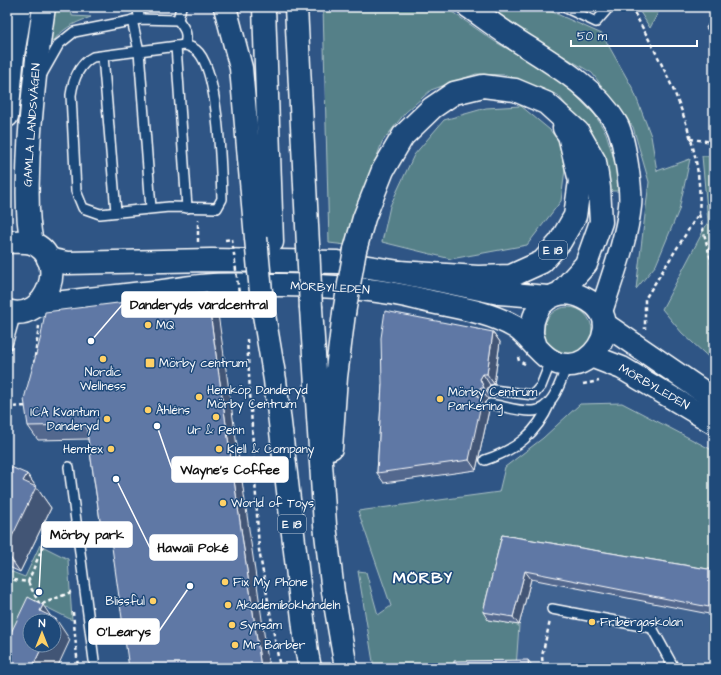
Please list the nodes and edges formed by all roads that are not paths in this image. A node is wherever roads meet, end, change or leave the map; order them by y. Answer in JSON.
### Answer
{"nodes":[{"id":1,"x":21,"y":7,"type":"edge"},
{"id":2,"x":44,"y":7,"type":"edge"},
{"id":3,"x":137,"y":7,"type":"edge"},
{"id":4,"x":181,"y":7,"type":"edge"},
{"id":5,"x":225,"y":7,"type":"edge"},
{"id":6,"x":264,"y":7,"type":"edge"},
{"id":7,"x":296,"y":7,"type":"edge"},
{"id":8,"x":469,"y":7,"type":"edge"},
{"id":9,"x":564,"y":7,"type":"edge"},
{"id":10,"x":609,"y":7,"type":"edge"},
{"id":11,"x":136,"y":20,"type":"junction"},
{"id":12,"x":178,"y":20,"type":"junction"},
{"id":13,"x":185,"y":45,"type":"junction"},
{"id":14,"x":176,"y":46,"type":"junction"},
{"id":15,"x":139,"y":51,"type":"junction"},
{"id":16,"x":103,"y":56,"type":"junction"},
{"id":17,"x":32,"y":101,"type":"junction"},
{"id":18,"x":546,"y":103,"type":"junction"},
{"id":19,"x":7,"y":116,"type":"edge"},
{"id":20,"x":151,"y":208,"type":"junction"},
{"id":21,"x":187,"y":208,"type":"junction"},
{"id":22,"x":116,"y":212,"type":"junction"},
{"id":23,"x":264,"y":240,"type":"junction"},
{"id":24,"x":7,"y":242,"type":"edge"},
{"id":25,"x":32,"y":243,"type":"junction"},
{"id":26,"x":48,"y":259,"type":"junction"},
{"id":27,"x":399,"y":272,"type":"junction"},
{"id":28,"x":554,"y":295,"type":"junction"},
{"id":29,"x":12,"y":317,"type":"edge"},
{"id":30,"x":41,"y":318,"type":"junction"},
{"id":31,"x":603,"y":318,"type":"junction"},
{"id":32,"x":7,"y":345,"type":"edge"},
{"id":33,"x":591,"y":356,"type":"junction"},
{"id":34,"x":546,"y":363,"type":"junction"},
{"id":35,"x":493,"y":390,"type":"dead end"},
{"id":36,"x":552,"y":398,"type":"junction"},
{"id":37,"x":714,"y":399,"type":"edge"},
{"id":38,"x":490,"y":404,"type":"dead end"},
{"id":39,"x":714,"y":423,"type":"edge"},
{"id":40,"x":485,"y":460,"type":"dead end"},
{"id":41,"x":69,"y":467,"type":"dead end"},
{"id":42,"x":325,"y":525,"type":"junction"},
{"id":43,"x":552,"y":609,"type":"road end"},
{"id":44,"x":95,"y":668,"type":"edge"},
{"id":45,"x":310,"y":668,"type":"edge"},
{"id":46,"x":346,"y":668,"type":"edge"},
{"id":47,"x":674,"y":668,"type":"edge"}],
"edges":[{"from":1,"to":19,"type":"main road","name":"GAMLA LANDSVÄGEN"},
{"from":2,"to":17,"type":"main road","name":"GAMLA LANDSVÄGEN"},
{"from":3,"to":11,"type":"lane"},
{"from":4,"to":12,"type":"lane"},
{"from":5,"to":23,"type":"main road"},
{"from":6,"to":23,"type":"main road","number":"E 18"},
{"from":7,"to":42,"type":"main road","number":"E 18","bridge":true},
{"from":8,"to":31,"type":"main road"},
{"from":9,"to":10,"type":"lane"},
{"from":11,"to":12,"type":"lane"},
{"from":11,"to":15,"type":"lane"},
{"from":11,"to":17,"type":"lane"},
{"from":12,"to":13,"type":"lane"},
{"from":13,"to":14,"type":"lane"},
{"from":13,"to":21,"type":"lane"},
{"from":14,"to":15,"type":"lane"},
{"from":14,"to":21,"type":"lane"},
{"from":15,"to":16,"type":"lane"},
{"from":15,"to":20,"type":"lane"},
{"from":16,"to":22,"type":"lane"},
{"from":16,"to":22,"type":"lane"},
{"from":17,"to":25,"type":"main road","name":"GAMLA LANDSVÄGEN"},
{"from":18,"to":27,"type":"main road","number":"E 18"},
{"from":18,"to":28,"type":"main road","number":"E 18"},
{"from":18,"to":42,"type":"main road","number":"E 18","bridge":true},
{"from":20,"to":21,"type":"lane"},
{"from":20,"to":22,"type":"lane"},
{"from":23,"to":45,"type":"main road","number":"E 18"},
{"from":24,"to":25,"type":"main road"},
{"from":25,"to":26,"type":"main road"},
{"from":26,"to":27,"type":"main road","name":"MÖRBYLEDEN"},
{"from":26,"to":30,"type":"main road"},
{"from":27,"to":28,"type":"main road","name":"MÖRBYLEDEN"},
{"from":28,"to":31,"type":"main road"},
{"from":28,"to":34,"type":"main road"},
{"from":29,"to":30,"type":"main road","name":"MÖRBYLEDEN"},
{"from":29,"to":32,"type":"lane"},
{"from":30,"to":34,"type":"main road","name":"MÖRBYLEDEN"},
{"from":31,"to":33,"type":"main road"},
{"from":31,"to":37,"type":"main road","name":"MÖRBYLEDEN"},
{"from":33,"to":34,"type":"main road"},
{"from":33,"to":39,"type":"main road","name":"MÖRBYLEDEN"},
{"from":34,"to":35,"type":"lane"},
{"from":34,"to":36,"type":"lane"},
{"from":36,"to":38,"type":"lane"},
{"from":36,"to":40,"type":"lane"},
{"from":41,"to":44,"type":"lane"},
{"from":42,"to":46,"type":"main road","number":"E 18"},
{"from":43,"to":47,"type":"lane"}]}
